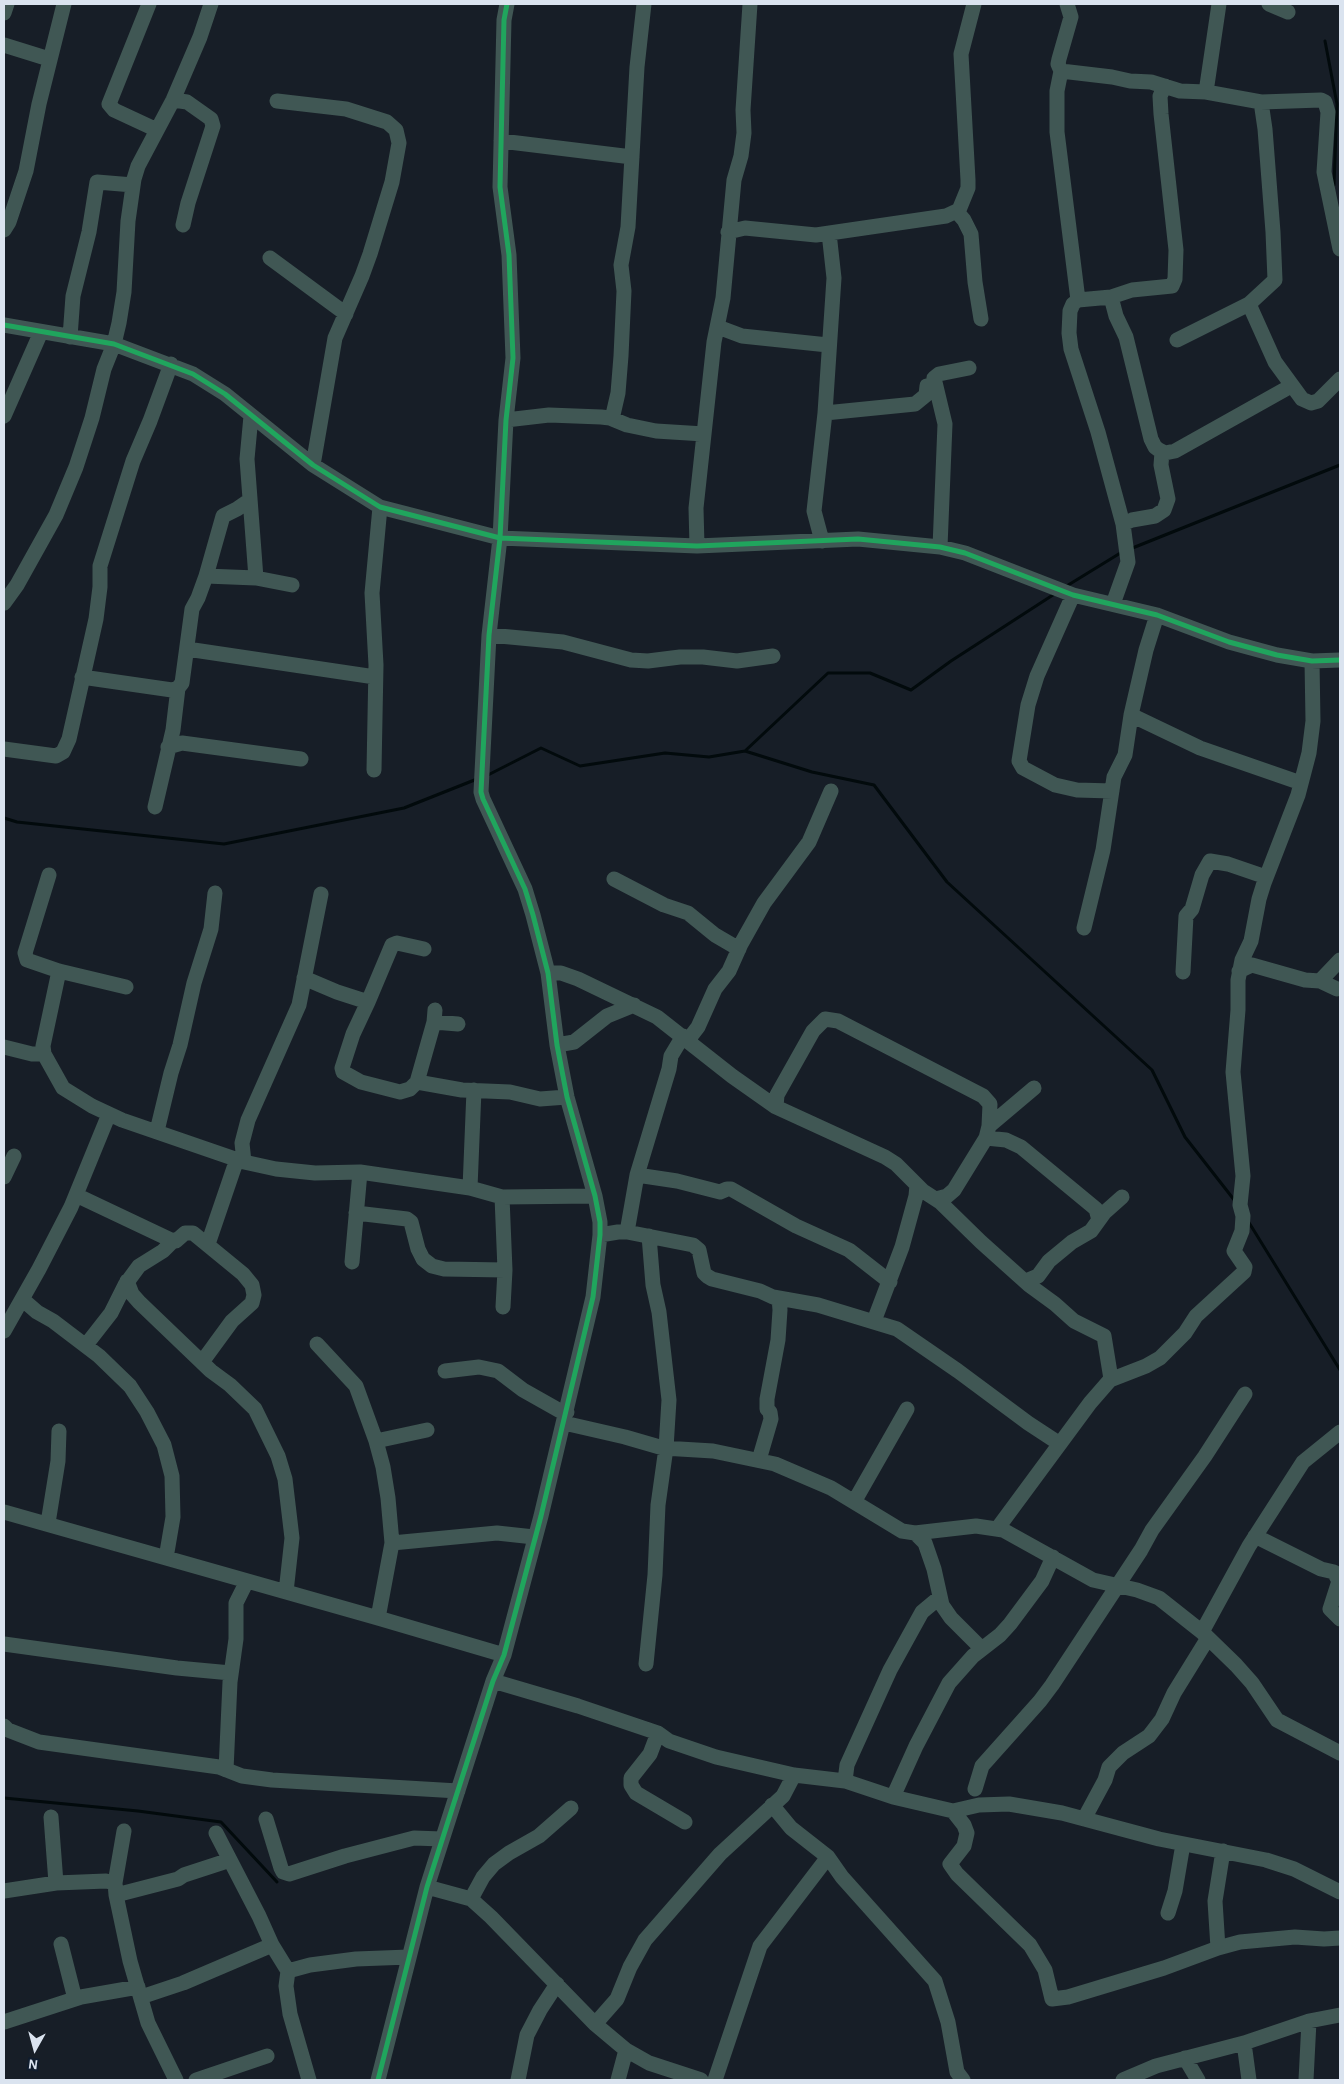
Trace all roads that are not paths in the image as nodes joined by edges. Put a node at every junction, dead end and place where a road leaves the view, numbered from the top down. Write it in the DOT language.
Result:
graph roads {
  1 [pos="7,4"];
  2 [pos="64,4"];
  3 [pos="148,4"];
  4 [pos="211,4"];
  5 [pos="507,4"];
  6 [pos="644,4"];
  7 [pos="750,4"];
  8 [pos="974,4"];
  9 [pos="1219,4"];
  10 [pos="1269,4"];
  11 [pos="1068,5"];
  12 [pos="1288,12"];
  13 [pos="4,13"];
  14 [pos="4,44"];
  15 [pos="50,59"];
  16 [pos="1061,71"];
  17 [pos="1165,86"];
  18 [pos="1206,92"];
  19 [pos="173,100"];
  20 [pos="277,101"];
  21 [pos="1261,102"];
  22 [pos="157,130"];
  23 [pos="501,140"];
  24 [pos="632,157"];
  25 [pos="133,185"];
  26 [pos="956,212"];
  27 [pos="184,225"];
  28 [pos="4,230"];
  29 [pos="728,232"];
  30 [pos="829,233"];
  31 [pos="1340,249"];
  32 [pos="270,258"];
  33 [pos="1111,297"];
  34 [pos="1078,300"];
  35 [pos="1249,304"];
  36 [pos="346,314"];
  37 [pos="981,319"];
  38 [pos="4,325"];
  39 [pos="718,327"];
  40 [pos="41,332"];
  41 [pos="70,337"];
  42 [pos="1177,340"];
  43 [pos="114,344"];
  44 [pos="828,345"];
  45 [pos="171,364"];
  46 [pos="970,368"];
  47 [pos="1340,379"];
  48 [pos="934,386"];
  49 [pos="1290,386"];
  50 [pos="825,413"];
  51 [pos="4,416"];
  52 [pos="251,416"];
  53 [pos="612,419"];
  54 [pos="506,420"];
  55 [pos="704,434"];
  56 [pos="1162,452"];
  57 [pos="313,465"];
  58 [pos="250,500"];
  59 [pos="380,507"];
  60 [pos="1123,524"];
  61 [pos="500,538"];
  62 [pos="822,542"];
  63 [pos="697,546"];
  64 [pos="940,547"];
  65 [pos="206,576"];
  66 [pos="256,578"];
  67 [pos="292,585"];
  68 [pos="1073,595"];
  69 [pos="4,604"];
  70 [pos="1113,604"];
  71 [pos="1157,615"];
  72 [pos="489,635"];
  73 [pos="187,649"];
  74 [pos="773,656"];
  75 [pos="1340,660"];
  76 [pos="1312,661"];
  77 [pos="82,677"];
  78 [pos="375,678"];
  79 [pos="178,688"];
  80 [pos="1130,716"];
  81 [pos="168,747"];
  82 [pos="4,748"];
  83 [pos="301,758"];
  84 [pos="374,770"];
  85 [pos="1301,783"];
  86 [pos="831,791"];
  87 [pos="1112,791"];
  88 [pos="155,807"];
  89 [pos="50,875"];
  90 [pos="1266,877"];
  91 [pos="614,879"];
  92 [pos="215,893"];
  93 [pos="321,894"];
  94 [pos="1084,928"];
  95 [pos="424,949"];
  96 [pos="738,949"];
  97 [pos="1245,963"];
  98 [pos="59,971"];
  99 [pos="1330,971"];
  100 [pos="1183,972"];
  101 [pos="548,973"];
  102 [pos="304,978"];
  103 [pos="126,987"];
  104 [pos="1339,992"];
  105 [pos="368,1002"];
  106 [pos="634,1005"];
  107 [pos="458,1024"];
  108 [pos="686,1038"];
  109 [pos="557,1045"];
  110 [pos="4,1047"];
  111 [pos="44,1054"];
  112 [pos="416,1082"];
  113 [pos="1034,1088"];
  114 [pos="474,1090"];
  115 [pos="567,1097"];
  116 [pos="773,1100"];
  117 [pos="109,1114"];
  118 [pos="156,1131"];
  119 [pos="988,1132"];
  120 [pos="14,1156"];
  121 [pos="236,1159"];
  122 [pos="360,1172"];
  123 [pos="637,1175"];
  124 [pos="4,1177"];
  125 [pos="470,1188"];
  126 [pos="919,1190"];
  127 [pos="76,1194"];
  128 [pos="595,1196"];
  129 [pos="502,1197"];
  130 [pos="1122,1197"];
  131 [pos="936,1199"];
  132 [pos="356,1213"];
  133 [pos="1099,1220"];
  134 [pos="627,1232"];
  135 [pos="600,1235"];
  136 [pos="649,1236"];
  137 [pos="174,1240"];
  138 [pos="208,1244"];
  139 [pos="352,1262"];
  140 [pos="505,1270"];
  141 [pos="127,1281"];
  142 [pos="890,1282"];
  143 [pos="1026,1282"];
  144 [pos="779,1298"];
  145 [pos="22,1299"];
  146 [pos="503,1307"];
  147 [pos="874,1321"];
  148 [pos="4,1331"];
  149 [pos="317,1344"];
  150 [pos="86,1345"];
  151 [pos="202,1362"];
  152 [pos="445,1371"];
  153 [pos="1111,1379"];
  154 [pos="1245,1394"];
  155 [pos="907,1409"];
  156 [pos="565,1418"];
  157 [pos="427,1430"];
  158 [pos="59,1431"];
  159 [pos="1340,1432"];
  160 [pos="376,1441"];
  161 [pos="1060,1444"];
  162 [pos="666,1448"];
  163 [pos="759,1460"];
  164 [pos="854,1502"];
  165 [pos="4,1512"];
  166 [pos="48,1523"];
  167 [pos="997,1529"];
  168 [pos="915,1533"];
  169 [pos="1255,1536"];
  170 [pos="534,1537"];
  171 [pos="392,1543"];
  172 [pos="1053,1557"];
  173 [pos="166,1558"];
  174 [pos="247,1581"];
  175 [pos="1117,1586"];
  176 [pos="286,1592"];
  177 [pos="940,1597"];
  178 [pos="378,1618"];
  179 [pos="1340,1619"];
  180 [pos="1205,1635"];
  181 [pos="4,1644"];
  182 [pos="982,1649"];
  183 [pos="504,1655"];
  184 [pos="646,1664"];
  185 [pos="232,1673"];
  186 [pos="493,1681"];
  187 [pos="4,1726"];
  188 [pos="658,1733"];
  189 [pos="1340,1753"];
  190 [pos="226,1770"];
  191 [pos="794,1776"];
  192 [pos="845,1780"];
  193 [pos="975,1789"];
  194 [pos="458,1791"];
  195 [pos="893,1797"];
  196 [pos="772,1805"];
  197 [pos="571,1808"];
  198 [pos="952,1811"];
  199 [pos="50,1817"];
  200 [pos="266,1819"];
  201 [pos="1084,1819"];
  202 [pos="685,1822"];
  203 [pos="124,1831"];
  204 [pos="216,1833"];
  205 [pos="442,1839"];
  206 [pos="1183,1844"];
  207 [pos="1223,1851"];
  208 [pos="828,1857"];
  209 [pos="230,1860"];
  210 [pos="56,1883"];
  211 [pos="427,1887"];
  212 [pos="115,1889"];
  213 [pos="4,1891"];
  214 [pos="1340,1892"];
  215 [pos="471,1899"];
  216 [pos="1168,1913"];
  217 [pos="1340,1938"];
  218 [pos="61,1944"];
  219 [pos="272,1945"];
  220 [pos="1218,1948"];
  221 [pos="409,1957"];
  222 [pos="288,1971"];
  223 [pos="557,1984"];
  224 [pos="139,1992"];
  225 [pos="75,1999"];
  226 [pos="1340,2015"];
  227 [pos="1309,2021"];
  228 [pos="4,2022"];
  229 [pos="595,2024"];
  230 [pos="1244,2043"];
  231 [pos="626,2050"];
  232 [pos="267,2056"];
  233 [pos="1185,2058"];
  234 [pos="176,2080"];
  235 [pos="196,2080"];
  236 [pos="309,2080"];
  237 [pos="378,2080"];
  238 [pos="518,2080"];
  239 [pos="618,2080"];
  240 [pos="701,2080"];
  241 [pos="715,2080"];
  242 [pos="963,2080"];
  243 [pos="1124,2080"];
  244 [pos="1198,2080"];
  245 [pos="1249,2080"];
  246 [pos="1306,2080"];
  1 -- 13 [label="street"];
  2 -- 15 [label="street"];
  3 -- 22 [label="street"];
  4 -- 19 [label="street"];
  5 -- 23 [label="street"];
  6 -- 24 [label="street"];
  7 -- 29 [label="street"];
  8 -- 26 [label="street"];
  9 -- 18 [label="street"];
  10 -- 12 [label="street"];
  11 -- 16 [label="street"];
  14 -- 15 [label="street"];
  15 -- 28 [label="street"];
  16 -- 17 [label="street"];
  16 -- 34 [label="street"];
  17 -- 18 [label="street"];
  17 -- 33 [label="street"];
  18 -- 21 [label="street"];
  19 -- 22 [label="street"];
  19 -- 27 [label="street"];
  20 -- 36 [label="street"];
  21 -- 31 [label="street"];
  21 -- 35 [label="street"];
  22 -- 25 [label="street"];
  23 -- 24 [label="street"];
  23 -- 54 [label="street"];
  24 -- 53 [label="street"];
  25 -- 41 [label="street"];
  25 -- 43 [label="street"];
  26 -- 30 [label="street"];
  26 -- 37 [label="street"];
  29 -- 30 [label="street"];
  29 -- 39 [label="street"];
  30 -- 44 [label="street"];
  32 -- 36 [label="street"];
  33 -- 34 [label="street"];
  33 -- 56 [label="street"];
  34 -- 60 [label="street"];
  35 -- 42 [label="street"];
  35 -- 49 [label="street"];
  36 -- 57 [label="street"];
  38 -- 40 [label="street"];
  39 -- 44 [label="street"];
  39 -- 55 [label="street"];
  40 -- 41 [label="street"];
  40 -- 51 [label="street"];
  41 -- 43 [label="street"];
  43 -- 45 [label="street"];
  43 -- 69 [label="street"];
  44 -- 50 [label="street"];
  45 -- 52 [label="street"];
  45 -- 77 [label="street"];
  46 -- 48 [label="street"];
  47 -- 49 [label="street"];
  48 -- 50 [label="street"];
  48 -- 64 [label="street"];
  49 -- 56 [label="street"];
  50 -- 62 [label="street"];
  52 -- 57 [label="street"];
  52 -- 58 [label="street"];
  53 -- 54 [label="street"];
  53 -- 55 [label="street"];
  54 -- 61 [label="street"];
  55 -- 63 [label="street"];
  56 -- 60 [label="street"];
  57 -- 59 [label="street"];
  58 -- 65 [label="street"];
  58 -- 66 [label="street"];
  59 -- 61 [label="street"];
  59 -- 78 [label="street"];
  60 -- 70 [label="street"];
  61 -- 63 [label="street"];
  61 -- 72 [label="street"];
  62 -- 63 [label="street"];
  62 -- 64 [label="street"];
  64 -- 68 [label="street"];
  65 -- 66 [label="street"];
  65 -- 73 [label="street"];
  66 -- 67 [label="street"];
  68 -- 70 [label="street"];
  68 -- 87 [label="street"];
  70 -- 71 [label="street"];
  71 -- 76 [label="street"];
  71 -- 80 [label="street"];
  72 -- 74 [label="street"];
  72 -- 101 [label="street"];
  73 -- 78 [label="street"];
  73 -- 79 [label="street"];
  75 -- 76 [label="street"];
  76 -- 85 [label="street"];
  77 -- 79 [label="street"];
  77 -- 82 [label="street"];
  78 -- 84 [label="street"];
  79 -- 81 [label="street"];
  80 -- 85 [label="street"];
  80 -- 87 [label="street"];
  81 -- 83 [label="street"];
  81 -- 88 [label="street"];
  85 -- 90 [label="street"];
  86 -- 96 [label="street"];
  87 -- 94 [label="street"];
  89 -- 98 [label="street"];
  90 -- 97 [label="street"];
  90 -- 100 [label="street"];
  91 -- 96 [label="street"];
  92 -- 118 [label="street"];
  93 -- 102 [label="street"];
  95 -- 105 [label="street"];
  96 -- 108 [label="street"];
  97 -- 99 [label="street"];
  97 -- 153 [label="street"];
  98 -- 103 [label="street"];
  98 -- 111 [label="street"];
  99 -- 104 [label="street"];
  101 -- 106 [label="street"];
  101 -- 109 [label="street"];
  102 -- 105 [label="street"];
  102 -- 121 [label="street"];
  105 -- 112 [label="street"];
  106 -- 108 [label="street"];
  106 -- 109 [label="street"];
  107 -- 112 [label="street"];
  108 -- 116 [label="street"];
  108 -- 123 [label="street"];
  109 -- 115 [label="street"];
  110 -- 111 [label="street"];
  111 -- 117 [label="street"];
  112 -- 114 [label="street"];
  113 -- 119 [label="street"];
  114 -- 115 [label="street"];
  114 -- 125 [label="street"];
  115 -- 128 [label="street"];
  116 -- 119 [label="street"];
  116 -- 126 [label="street"];
  117 -- 118 [label="street"];
  117 -- 127 [label="street"];
  118 -- 121 [label="street"];
  119 -- 131 [label="street"];
  119 -- 133 [label="street"];
  120 -- 124 [label="street"];
  121 -- 122 [label="street"];
  121 -- 138 [label="street"];
  122 -- 125 [label="street"];
  122 -- 132 [label="street"];
  123 -- 134 [label="street"];
  123 -- 142 [label="street"];
  125 -- 129 [label="street"];
  126 -- 131 [label="street"];
  126 -- 142 [label="street"];
  127 -- 137 [label="street"];
  127 -- 145 [label="street"];
  128 -- 129 [label="street"];
  128 -- 135 [label="street"];
  129 -- 140 [label="street"];
  130 -- 133 [label="street"];
  131 -- 143 [label="street"];
  132 -- 139 [label="street"];
  132 -- 140 [label="street"];
  133 -- 143 [label="street"];
  134 -- 135 [label="street"];
  134 -- 136 [label="street"];
  135 -- 156 [label="street"];
  136 -- 144 [label="street"];
  136 -- 162 [label="street"];
  137 -- 138 [label="street"];
  137 -- 141 [label="street"];
  138 -- 151 [label="street"];
  140 -- 146 [label="street"];
  141 -- 150 [label="street"];
  141 -- 151 [label="street"];
  142 -- 147 [label="street"];
  143 -- 153 [label="street"];
  144 -- 147 [label="street"];
  144 -- 163 [label="street"];
  145 -- 148 [label="street"];
  145 -- 150 [label="street"];
  147 -- 161 [label="street"];
  149 -- 160 [label="street"];
  150 -- 173 [label="street"];
  151 -- 176 [label="street"];
  152 -- 156 [label="street"];
  153 -- 161 [label="street"];
  154 -- 175 [label="street"];
  155 -- 164 [label="street"];
  156 -- 162 [label="street"];
  156 -- 170 [label="street"];
  157 -- 160 [label="street"];
  158 -- 166 [label="street"];
  159 -- 169 [label="street"];
  160 -- 171 [label="street"];
  161 -- 167 [label="street"];
  162 -- 163 [label="street"];
  162 -- 184 [label="street"];
  163 -- 164 [label="street"];
  164 -- 168 [label="street"];
  165 -- 166 [label="street"];
  166 -- 173 [label="street"];
  167 -- 168 [label="street"];
  167 -- 172 [label="street"];
  168 -- 177 [label="street"];
  169 -- 179 [label="street"];
  169 -- 180 [label="street"];
  170 -- 171 [label="street"];
  170 -- 183 [label="street"];
  171 -- 178 [label="street"];
  172 -- 175 [label="street"];
  172 -- 182 [label="street"];
  173 -- 174 [label="street"];
  174 -- 176 [label="street"];
  174 -- 185 [label="street"];
  175 -- 180 [label="street"];
  175 -- 193 [label="street"];
  176 -- 178 [label="street"];
  177 -- 182 [label="street"];
  177 -- 192 [label="street"];
  178 -- 183 [label="street"];
  180 -- 189 [label="street"];
  180 -- 201 [label="street"];
  181 -- 185 [label="street"];
  182 -- 195 [label="street"];
  183 -- 186 [label="street"];
  185 -- 190 [label="street"];
  186 -- 188 [label="street"];
  186 -- 194 [label="street"];
  187 -- 190 [label="street"];
  188 -- 191 [label="street"];
  188 -- 202 [label="street"];
  190 -- 194 [label="street"];
  191 -- 192 [label="street"];
  191 -- 196 [label="street"];
  192 -- 195 [label="street"];
  194 -- 205 [label="street"];
  195 -- 198 [label="street"];
  196 -- 208 [label="street"];
  196 -- 229 [label="street"];
  197 -- 215 [label="street"];
  198 -- 201 [label="street"];
  198 -- 220 [label="street"];
  199 -- 210 [label="street"];
  200 -- 205 [label="street"];
  201 -- 206 [label="street"];
  203 -- 212 [label="street"];
  204 -- 209 [label="street"];
  205 -- 211 [label="street"];
  206 -- 207 [label="street"];
  206 -- 216 [label="street"];
  207 -- 214 [label="street"];
  207 -- 220 [label="street"];
  208 -- 241 [label="street"];
  208 -- 242 [label="street"];
  209 -- 212 [label="street"];
  209 -- 219 [label="street"];
  210 -- 212 [label="street"];
  210 -- 213 [label="street"];
  211 -- 215 [label="street"];
  211 -- 221 [label="street"];
  212 -- 224 [label="street"];
  215 -- 223 [label="street"];
  217 -- 220 [label="street"];
  218 -- 225 [label="street"];
  219 -- 222 [label="street"];
  219 -- 224 [label="street"];
  221 -- 222 [label="street"];
  221 -- 237 [label="street"];
  222 -- 236 [label="street"];
  223 -- 229 [label="street"];
  223 -- 238 [label="street"];
  224 -- 225 [label="street"];
  224 -- 234 [label="street"];
  225 -- 228 [label="street"];
  226 -- 227 [label="street"];
  227 -- 230 [label="street"];
  227 -- 246 [label="street"];
  229 -- 231 [label="street"];
  230 -- 233 [label="street"];
  230 -- 245 [label="street"];
  231 -- 239 [label="street"];
  231 -- 240 [label="street"];
  232 -- 235 [label="street"];
  233 -- 243 [label="street"];
  233 -- 244 [label="street"];
}
